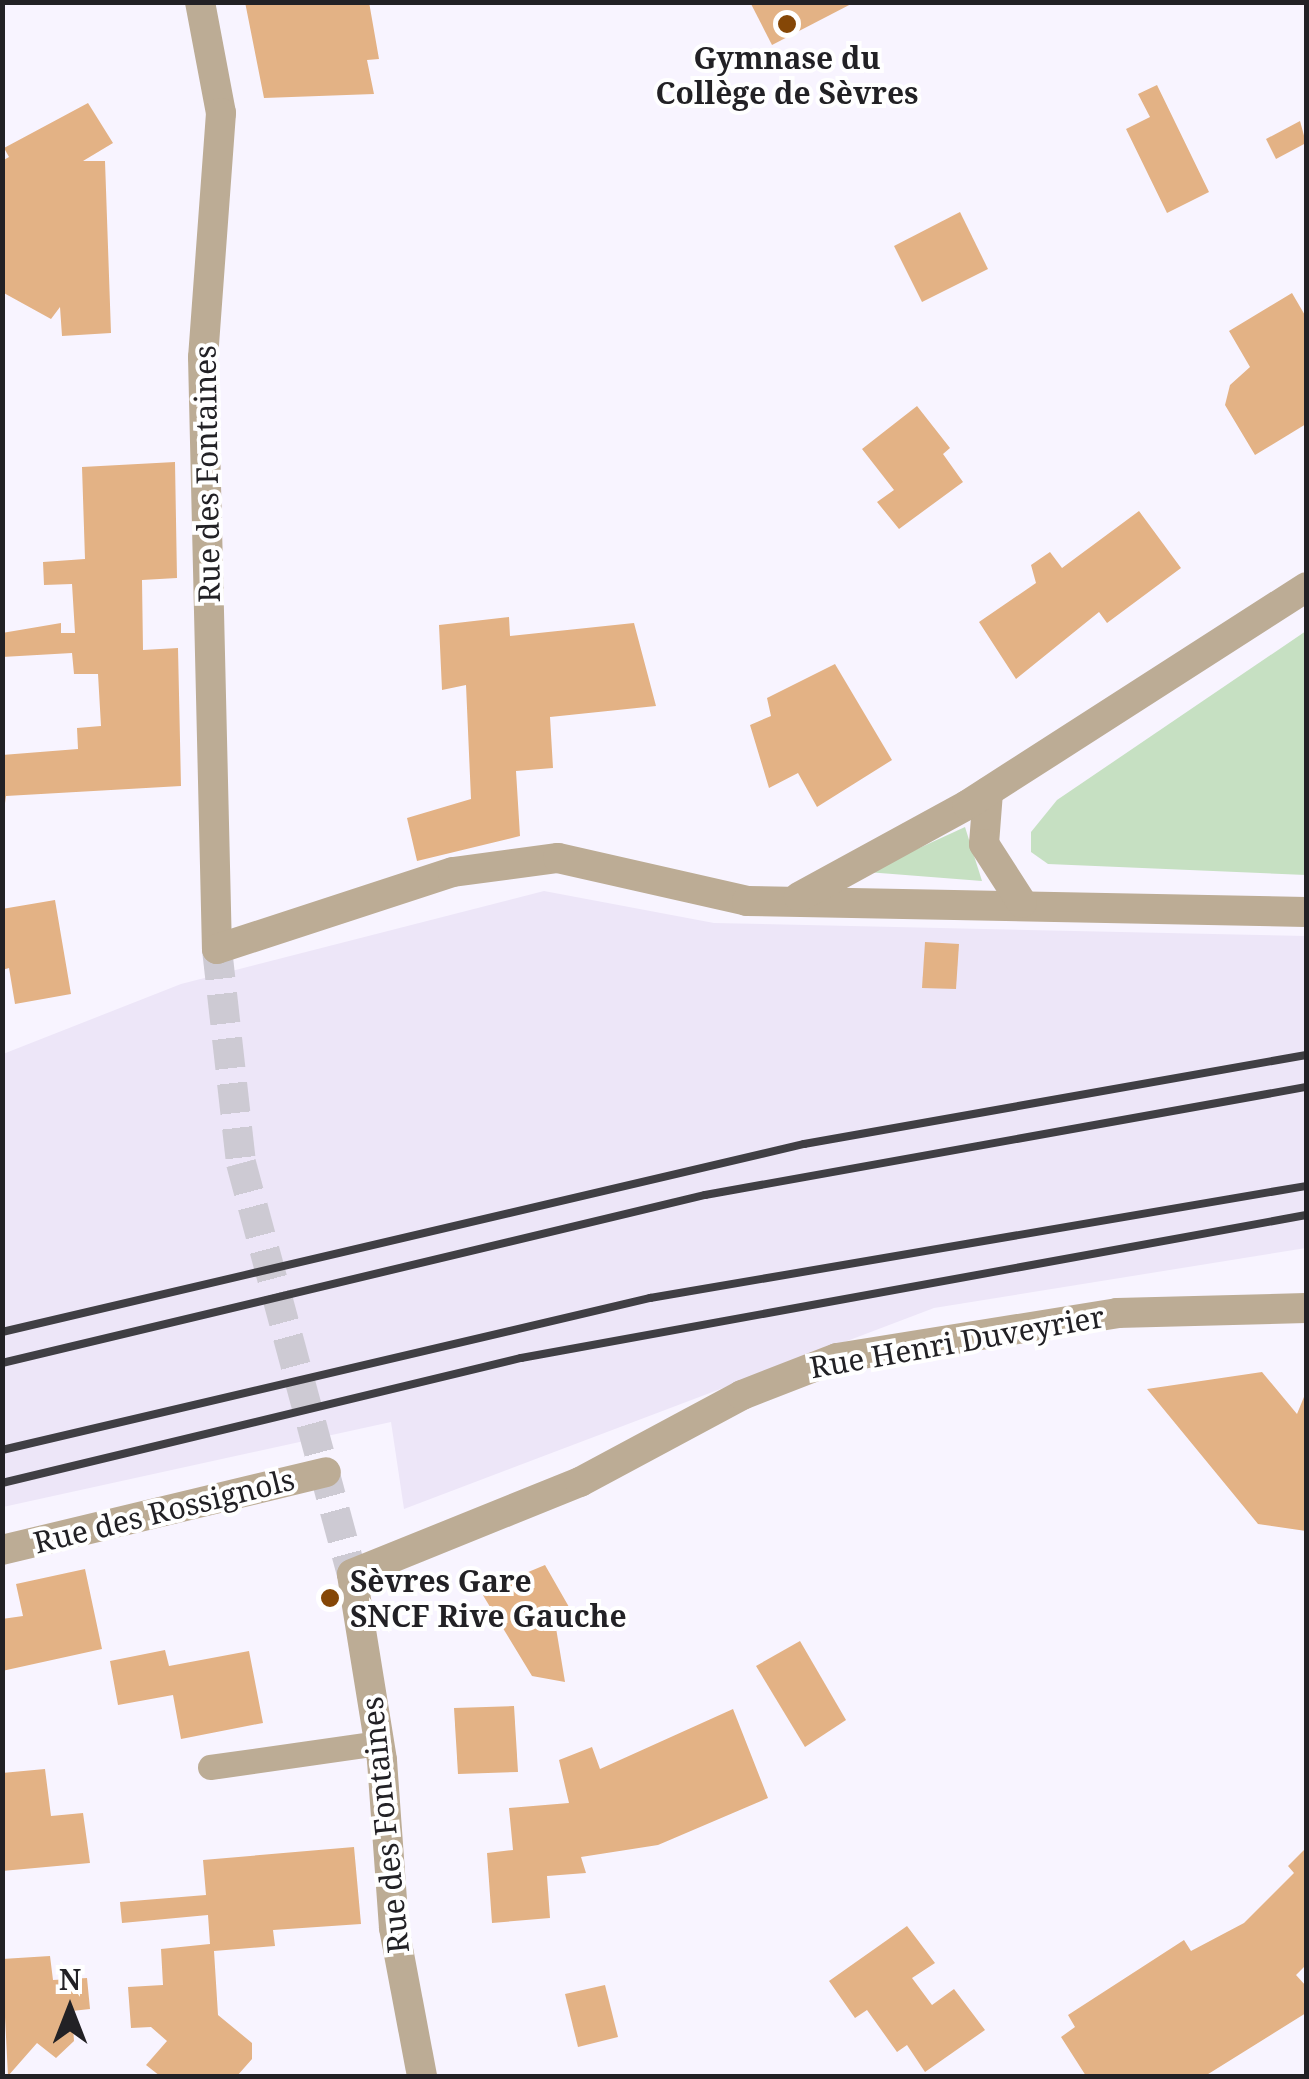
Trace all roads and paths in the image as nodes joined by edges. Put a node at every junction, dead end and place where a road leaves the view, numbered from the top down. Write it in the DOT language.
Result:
graph roads {
  1 [pos="200,2"];
  2 [pos="1306,587"];
  3 [pos="988,792"];
  4 [pos="796,898"];
  5 [pos="1022,903"];
  6 [pos="1306,912"];
  7 [pos="1306,1308"];
  8 [pos="326,1472"];
  9 [pos="2,1550"];
  10 [pos="352,1574"];
  11 [pos="380,1743"];
  12 [pos="210,1767"];
  13 [pos="422,2076"];
  1 -- 4 [label="street, Rue des Fontaines"];
  2 -- 3 [label="street"];
  3 -- 4 [label="street"];
  3 -- 5 [label="street"];
  4 -- 5 [label="street"];
  5 -- 6 [label="street"];
  7 -- 10 [label="street, Rue Henri Duveyrier"];
  8 -- 9 [label="street, Rue des Rossignols"];
  10 -- 11 [label="street, Rue des Fontaines"];
  11 -- 12 [label="lane"];
  11 -- 13 [label="street, Rue des Fontaines"];
}
